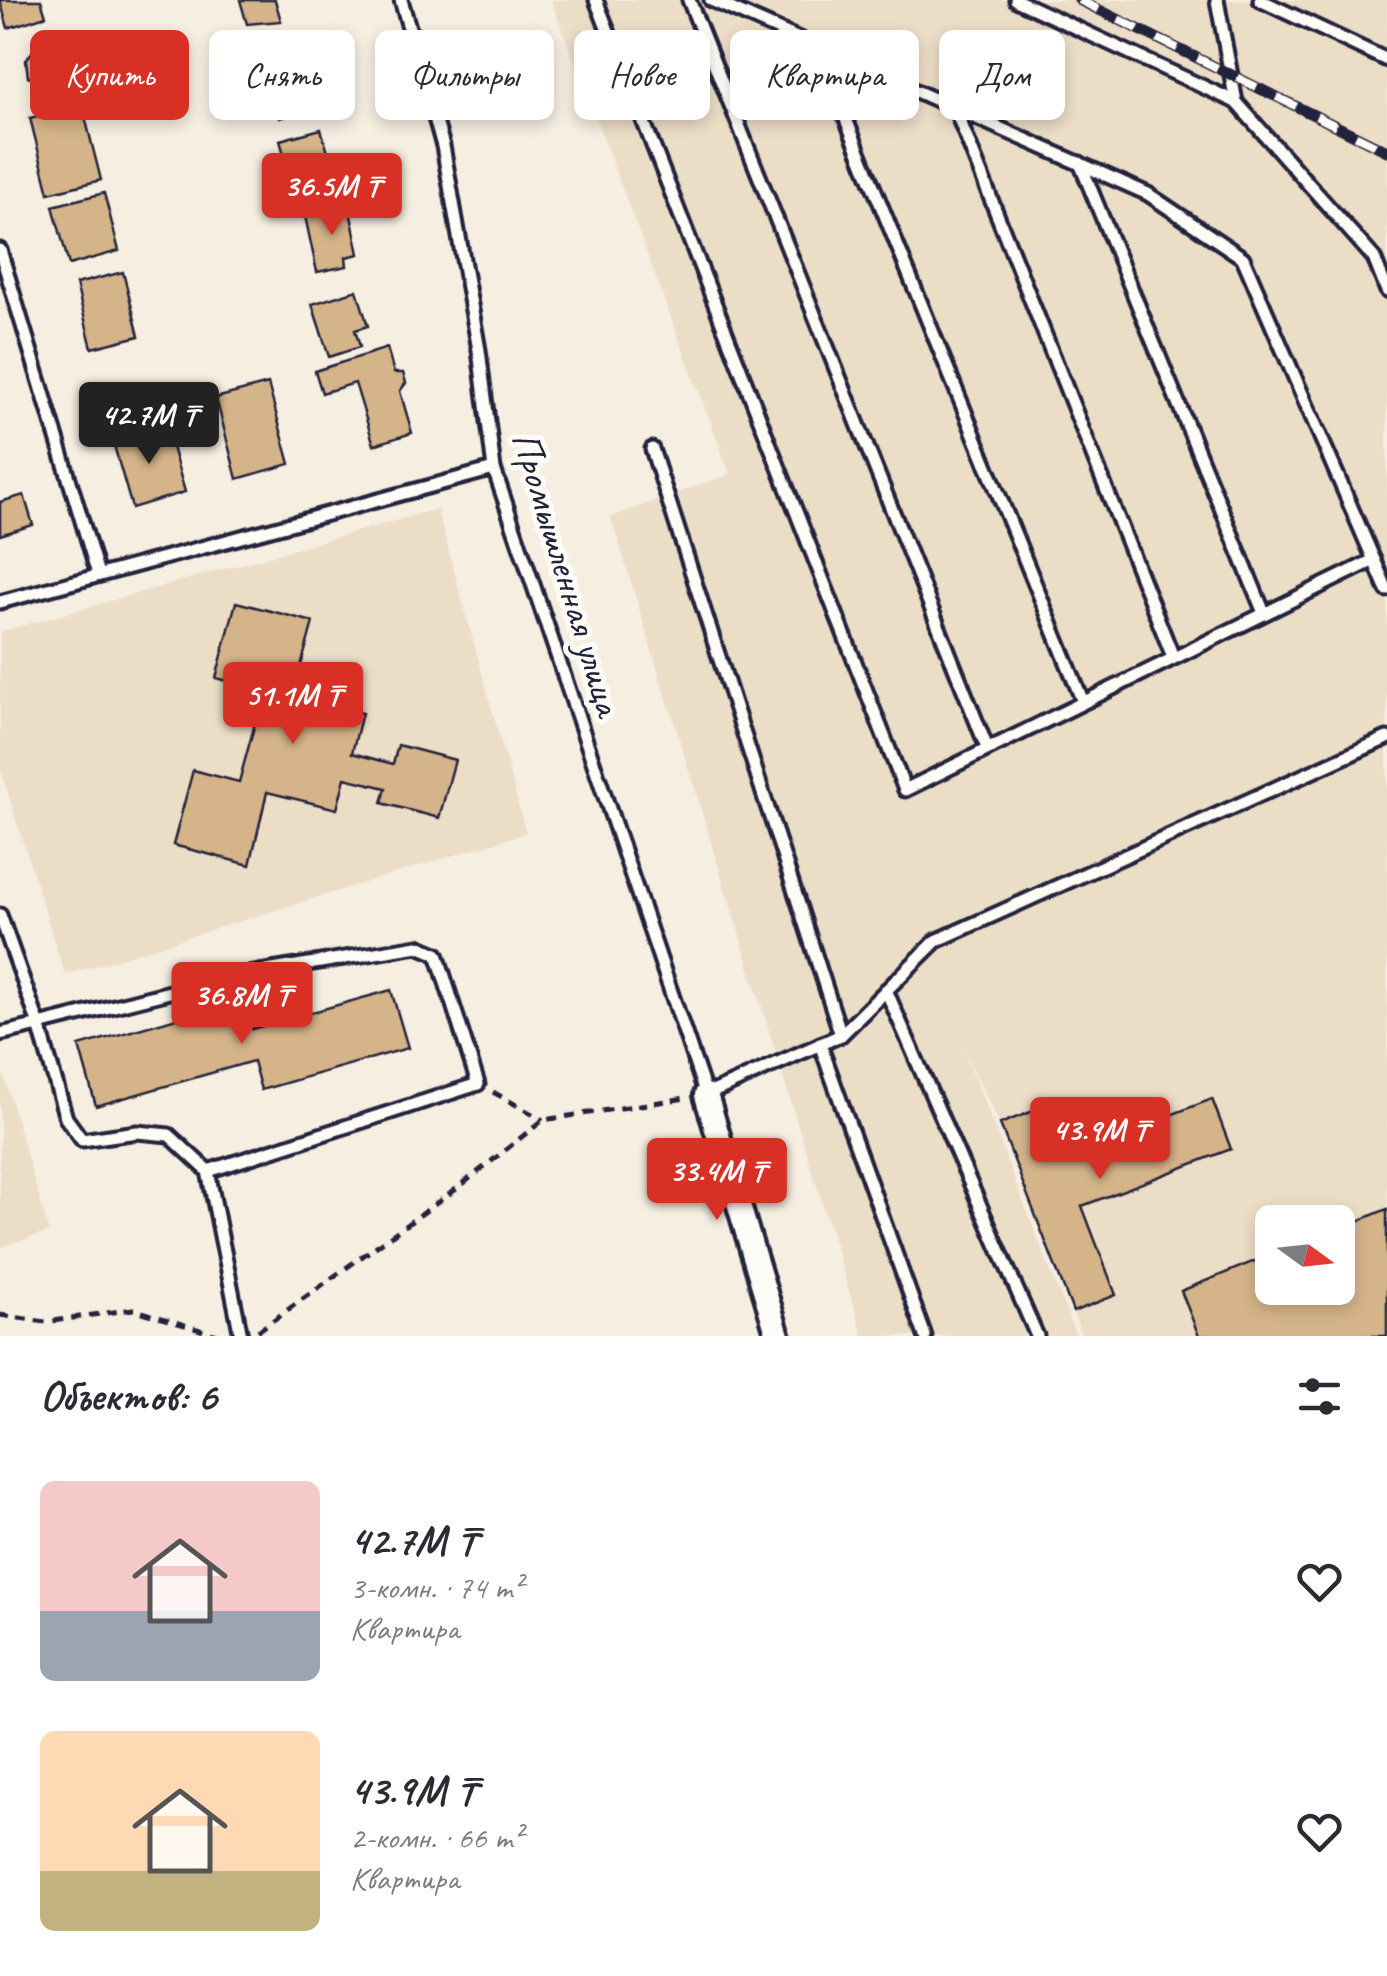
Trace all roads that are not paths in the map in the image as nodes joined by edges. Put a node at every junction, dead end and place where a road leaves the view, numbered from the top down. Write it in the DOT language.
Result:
graph roads {
  1 [pos="400,0"];
  2 [pos="596,0"];
  3 [pos="688,0"];
  4 [pos="711,0"];
  5 [pos="1016,0"];
  6 [pos="1217,0"];
  7 [pos="1260,0"];
  8 [pos="784,30"];
  9 [pos="1387,60"];
  10 [pos="1236,102"];
  11 [pos="847,120"];
  12 [pos="960,120"];
  13 [pos="985,120"];
  14 [pos="1080,163"];
  15 [pos="0,250"];
  16 [pos="1374,258"];
  17 [pos="1387,268"];
  18 [pos="1387,291"];
  19 [pos="652,449"];
  20 [pos="494,469"];
  21 [pos="1374,560"];
  22 [pos="98,574"];
  23 [pos="1387,590"];
  24 [pos="0,602"];
  25 [pos="1264,613"];
  26 [pos="1172,657"];
  27 [pos="1083,702"];
  28 [pos="1387,738"];
  29 [pos="987,748"];
  30 [pos="0,916"];
  31 [pos="886,990"];
  32 [pos="39,1024"];
  33 [pos="0,1034"];
  34 [pos="841,1035"];
  35 [pos="820,1044"];
  36 [pos="706,1096"];
  37 [pos="208,1172"];
  38 [pos="241,1336"];
  39 [pos="778,1336"];
  40 [pos="926,1336"];
  41 [pos="1037,1336"];
  1 -- 20 [label="lane, Промышленная улица"];
  2 -- 29 [label="lane"];
  3 -- 29 [label="lane"];
  4 -- 8 [label="lane"];
  5 -- 10 [label="lane"];
  6 -- 10 [label="lane"];
  7 -- 9 [label="lane"];
  10 -- 16 [label="lane"];
  11 -- 27 [label="lane"];
  12 -- 26 [label="lane"];
  13 -- 14 [label="lane"];
  14 -- 21 [label="lane"];
  14 -- 25 [label="lane"];
  15 -- 22 [label="lane"];
  16 -- 17 [label="lane"];
  16 -- 18 [label="lane"];
  19 -- 34 [label="lane"];
  20 -- 22 [label="lane"];
  20 -- 36 [label="lane, Промышленная улица"];
  21 -- 23 [label="lane"];
  21 -- 25 [label="lane"];
  22 -- 24 [label="lane"];
  25 -- 26 [label="lane"];
  26 -- 27 [label="lane"];
  27 -- 29 [label="lane"];
  28 -- 31 [label="lane"];
  30 -- 32 [label="lane"];
  31 -- 34 [label="lane"];
  31 -- 41 [label="lane"];
  32 -- 33 [label="lane"];
  32 -- 37 [label="lane"];
  32 -- 37 [label="lane"];
  34 -- 35 [label="lane"];
  35 -- 36 [label="lane"];
  35 -- 40 [label="lane"];
  36 -- 39 [label="street"];
  37 -- 38 [label="lane"];
}
